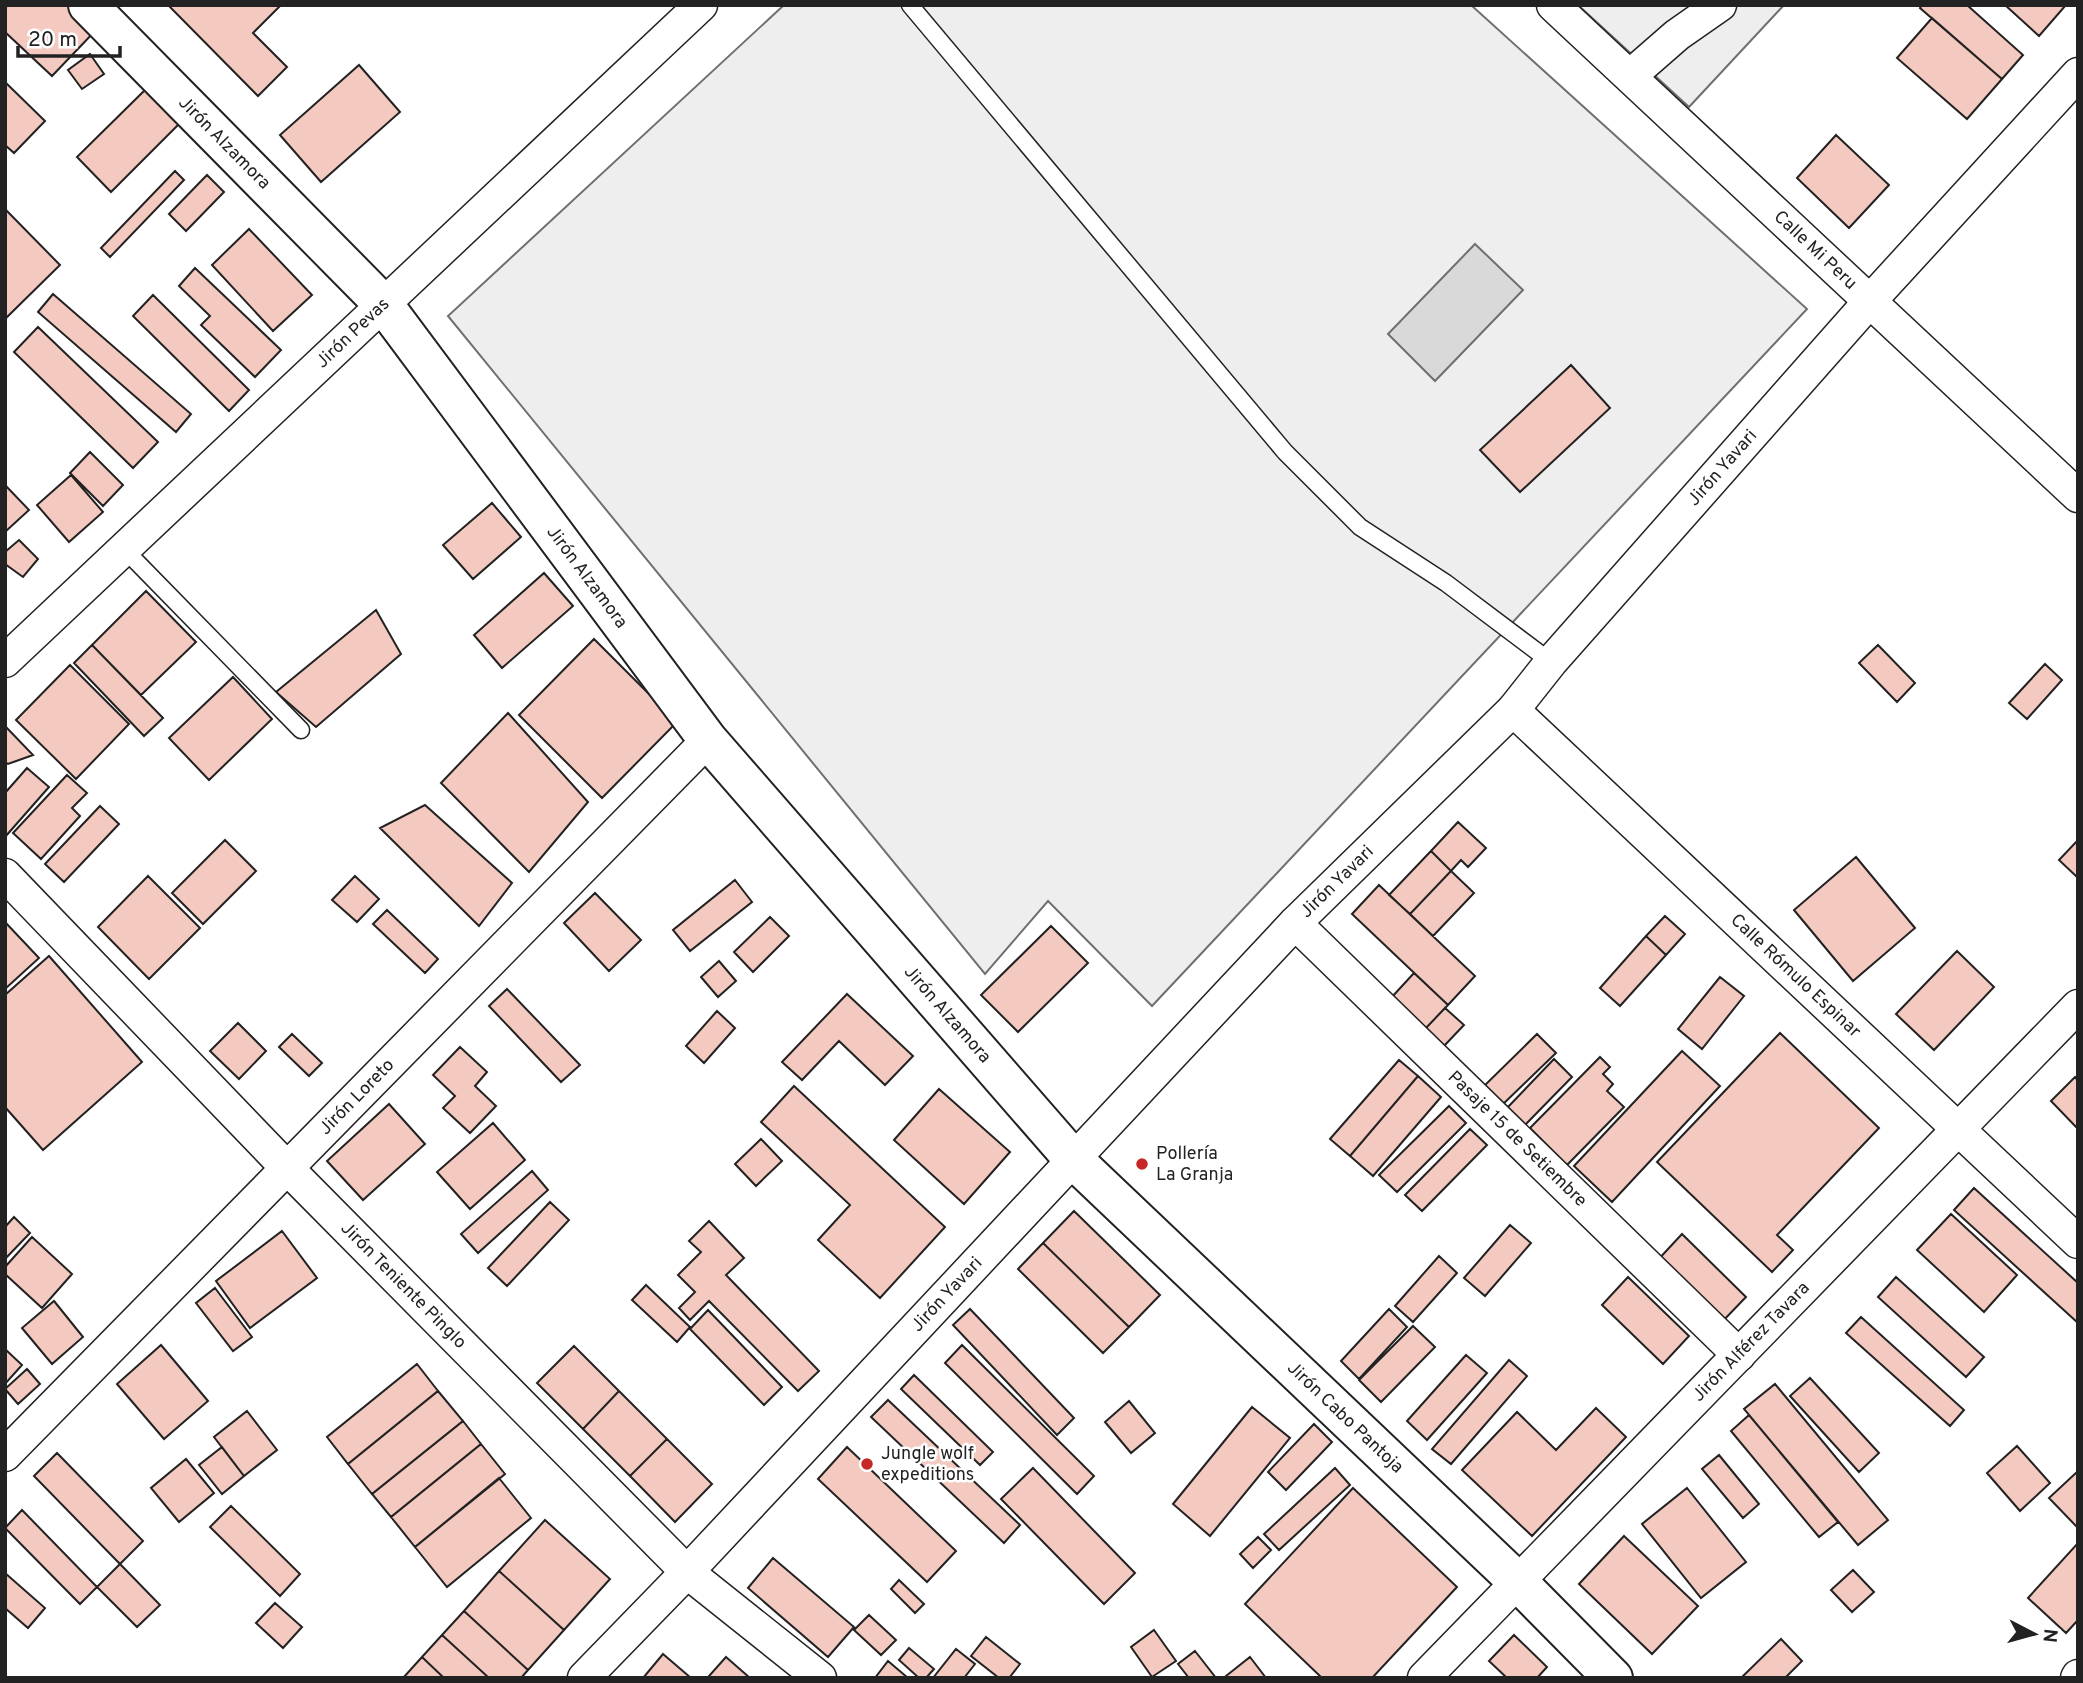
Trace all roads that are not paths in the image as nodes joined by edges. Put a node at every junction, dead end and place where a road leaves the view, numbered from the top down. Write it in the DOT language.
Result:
graph roads {
  1 [pos="88,5"];
  2 [pos="701,5"];
  3 [pos="910,5"];
  4 [pos="1553,5"];
  5 [pos="1720,5"];
  6 [pos="2078,74"];
  7 [pos="1630,76"];
  8 [pos="1870,301"];
  9 [pos="384,305"];
  10 [pos="2078,496"];
  11 [pos="124,549"];
  12 [pos="5,661"];
  13 [pos="1551,662"];
  14 [pos="1513,710"];
  15 [pos="301,730"];
  16 [pos="708,740"];
  17 [pos="5,875"];
  18 [pos="1295,923"];
  19 [pos="2078,1006"];
  20 [pos="1959,1128"];
  21 [pos="1074,1160"];
  22 [pos="287,1168"];
  23 [pos="2078,1242"];
  24 [pos="1739,1355"];
  25 [pos="5,1455"];
  26 [pos="687,1572"];
  27 [pos="1519,1583"];
  28 [pos="584,1678"];
  29 [pos="820,1678"];
  30 [pos="1424,1678"];
  31 [pos="1614,1678"];
  1 -- 9 [label="street, Jirón Alzamora"];
  2 -- 9 [label="street, Jirón Pevas"];
  3 -- 13 [label="lane"];
  4 -- 7 [label="street, Calle Mi Peru"];
  5 -- 7 [label="street"];
  6 -- 8 [label="street, Jirón Yavari"];
  7 -- 8 [label="street, Calle Mi Peru"];
  8 -- 10 [label="street, Calle Mi Peru"];
  8 -- 13 [label="street, Jirón Yavari"];
  9 -- 11 [label="street, Jirón Pevas"];
  9 -- 16 [label="street, Jirón Alzamora"];
  11 -- 12 [label="street, Jirón Pevas"];
  11 -- 15 [label="lane"];
  13 -- 14 [label="street, Jirón Yavari"];
  14 -- 18 [label="street, Jirón Yavari"];
  14 -- 20 [label="street, Calle Rómulo Espinar"];
  16 -- 21 [label="street, Jirón Alzamora"];
  16 -- 22 [label="street, Jirón Loreto"];
  17 -- 22 [label="street, Jirón Teniente Pinglo"];
  18 -- 21 [label="street, Jirón Yavari"];
  18 -- 24 [label="street, Pasaje 15 de Setiembre"];
  19 -- 20 [label="street, Jirón Alférez Tavara"];
  20 -- 23 [label="street, Calle Rómulo Espinar"];
  20 -- 24 [label="street, Jirón Alférez Tavara"];
  21 -- 26 [label="street, Jirón Yavari"];
  21 -- 27 [label="street, Jirón Cabo Pantoja"];
  22 -- 25 [label="street, Jirón Loreto"];
  22 -- 26 [label="street, Jirón Teniente Pinglo"];
  24 -- 27 [label="street, Jirón Alférez Tavara"];
  26 -- 28 [label="street, Jirón Yavari"];
  26 -- 29 [label="street, Jirón Teniente Pinglo"];
  27 -- 30 [label="street, Jirón Alférez Tavara"];
  27 -- 31 [label="street, Jirón Cabo Pantoja"];
}
